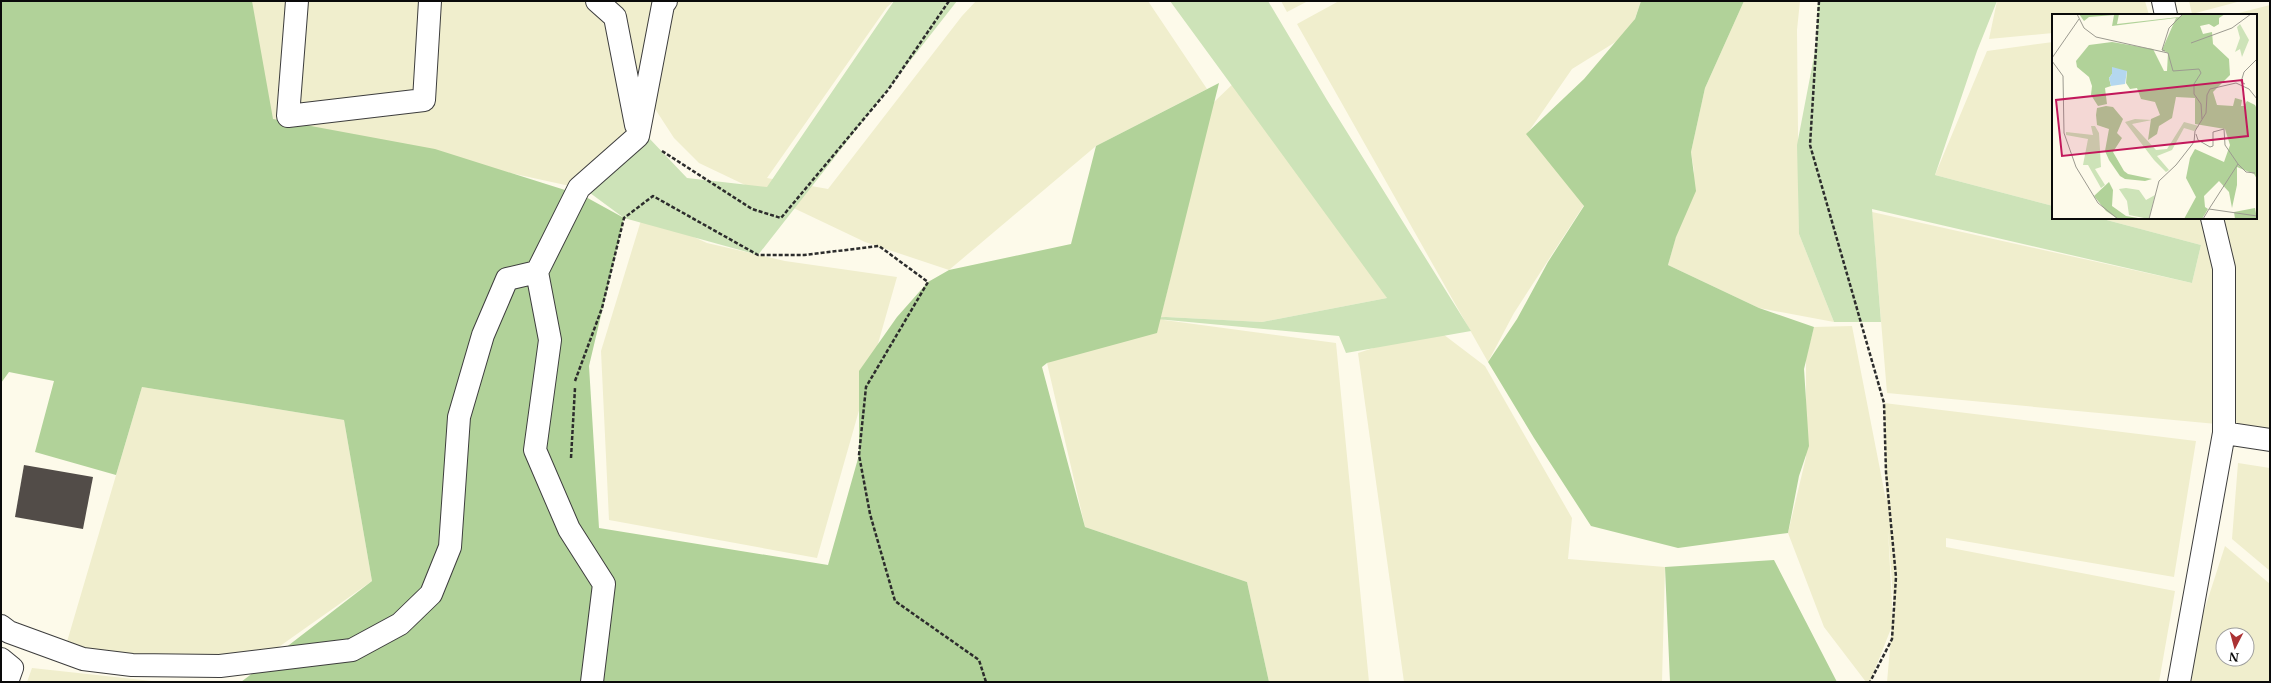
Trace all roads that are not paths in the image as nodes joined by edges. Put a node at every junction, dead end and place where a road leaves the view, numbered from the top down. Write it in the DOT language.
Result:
graph roads {
  1 [pos="297,1"];
  2 [pos="430,1"];
  3 [pos="597,1"];
  4 [pos="666,1"];
  5 [pos="2163,1"];
  6 [pos="2166,14"];
  7 [pos="638,136"];
  8 [pos="2212,219"];
  9 [pos="537,272"];
  10 [pos="2224,433"];
  11 [pos="2270,440"];
  12 [pos="1,626"];
  13 [pos="1,659"];
  14 [pos="7,682"];
  15 [pos="592,682"];
  16 [pos="2179,682"];
  1 -- 2 [label="street"];
  3 -- 7 [label="street"];
  4 -- 7 [label="street"];
  5 -- 6 [label="street"];
  7 -- 9 [label="street"];
  8 -- 10 [label="street"];
  9 -- 12 [label="street"];
  9 -- 15 [label="street"];
  10 -- 11 [label="street"];
  10 -- 16 [label="street"];
  13 -- 14 [label="street"];
}
